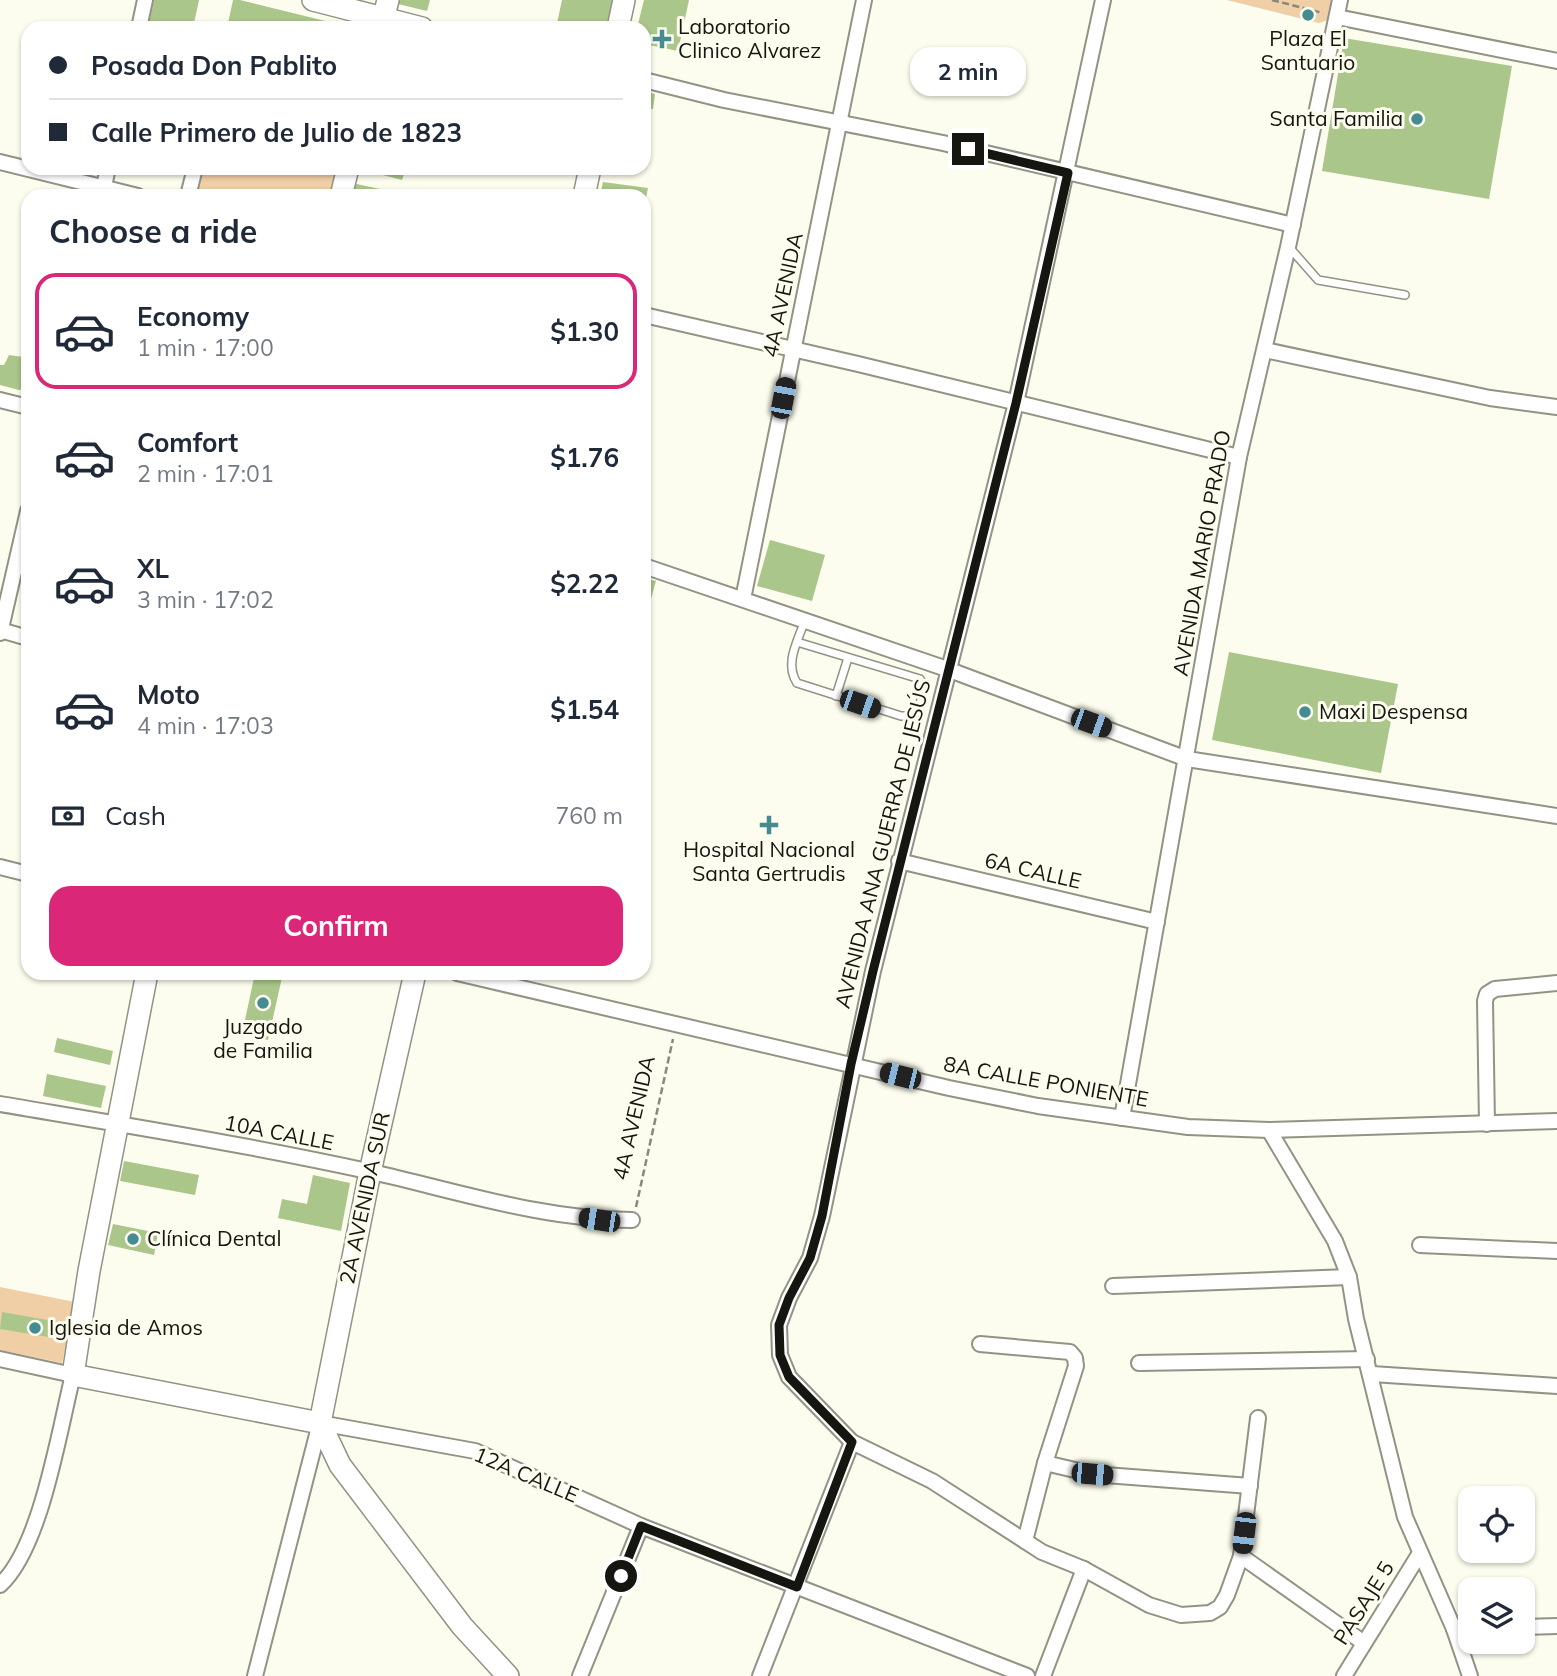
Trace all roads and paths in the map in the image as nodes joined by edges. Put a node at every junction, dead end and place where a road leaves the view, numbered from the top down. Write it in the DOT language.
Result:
graph roads {
  1 [pos="145,0"];
  2 [pos="313,0"];
  3 [pos="624,0"];
  4 [pos="864,0"];
  5 [pos="1103,0"];
  6 [pos="1272,0"];
  7 [pos="1340,0"];
  8 [pos="384,16"];
  9 [pos="1337,17"];
  10 [pos="140,21"];
  11 [pos="620,21"];
  12 [pos="1557,61"];
  13 [pos="651,82"];
  14 [pos="840,124"];
  15 [pos="0,162"];
  16 [pos="21,168"];
  17 [pos="1068,173"];
  18 [pos="45,175"];
  19 [pos="93,189"];
  20 [pos="1293,225"];
  21 [pos="1288,247"];
  22 [pos="1405,295"];
  23 [pos="651,317"];
  24 [pos="793,348"];
  25 [pos="1265,350"];
  26 [pos="0,400"];
  27 [pos="1016,403"];
  28 [pos="21,405"];
  29 [pos="1557,407"];
  30 [pos="1239,457"];
  31 [pos="21,540"];
  32 [pos="651,568"];
  33 [pos="743,599"];
  34 [pos="805,620"];
  35 [pos="0,631"];
  36 [pos="21,636"];
  37 [pos="797,642"];
  38 [pos="848,658"];
  39 [pos="947,669"];
  40 [pos="836,696"];
  41 [pos="1187,759"];
  42 [pos="1557,816"];
  43 [pos="899,861"];
  44 [pos="0,867"];
  45 [pos="21,872"];
  46 [pos="1157,922"];
  47 [pos="146,980"];
  48 [pos="413,980"];
  49 [pos="486,980"];
  50 [pos="1557,983"];
  51 [pos="676,1025"];
  52 [pos="851,1064"];
  53 [pos="0,1104"];
  54 [pos="1122,1118"];
  55 [pos="1557,1121"];
  56 [pos="117,1124"];
  57 [pos="1487,1124"];
  58 [pos="1269,1130"];
  59 [pos="370,1172"];
  60 [pos="632,1220"];
  61 [pos="1420,1245"];
  62 [pos="1557,1251"];
  63 [pos="1349,1277"];
  64 [pos="1113,1286"];
  65 [pos="980,1344"];
  66 [pos="0,1359"];
  67 [pos="1367,1359"];
  68 [pos="1139,1363"];
  69 [pos="1372,1374"];
  70 [pos="73,1375"];
  71 [pos="1557,1386"];
  72 [pos="1258,1418"];
  73 [pos="320,1423"];
  74 [pos="852,1442"];
  75 [pos="1045,1463"];
  76 [pos="1250,1486"];
  77 [pos="641,1526"];
  78 [pos="1025,1541"];
  79 [pos="1420,1553"];
  80 [pos="1241,1556"];
  81 [pos="1084,1569"];
  82 [pos="0,1585"];
  83 [pos="797,1587"];
  84 [pos="1557,1626"];
  85 [pos="1535,1627"];
  86 [pos="1454,1629"];
  87 [pos="1458,1629"];
  88 [pos="1364,1643"];
  89 [pos="255,1676"];
  90 [pos="508,1676"];
  91 [pos="580,1676"];
  92 [pos="760,1676"];
  93 [pos="1027,1676"];
  94 [pos="1043,1676"];
  95 [pos="1343,1676"];
  96 [pos="1470,1676"];
  1 -- 10 [label="street"];
  2 -- 8 [label="main road"];
  3 -- 11 [label="main road"];
  4 -- 14 [label="street, 4A AVENIDA"];
  5 -- 17 [label="street, AVENIDA ANA GUERRA DE JESÚS"];
  6 -- 9 [label="path"];
  7 -- 9 [label="street, AVENIDA MARIO PRADO"];
  9 -- 12 [label="street"];
  9 -- 20 [label="street, AVENIDA MARIO PRADO"];
  13 -- 14 [label="street"];
  14 -- 17 [label="street"];
  14 -- 24 [label="street, 4A AVENIDA"];
  15 -- 16 [label="street"];
  17 -- 20 [label="street"];
  17 -- 27 [label="street, AVENIDA ANA GUERRA DE JESÚS"];
  18 -- 19 [label="street"];
  20 -- 21 [label="street, AVENIDA MARIO PRADO"];
  21 -- 22 [label="lane"];
  21 -- 25 [label="street, AVENIDA MARIO PRADO"];
  23 -- 24 [label="street"];
  24 -- 27 [label="street"];
  24 -- 33 [label="street, 4A AVENIDA"];
  25 -- 29 [label="street"];
  25 -- 30 [label="street, AVENIDA MARIO PRADO"];
  26 -- 28 [label="street"];
  27 -- 30 [label="street"];
  27 -- 39 [label="street, AVENIDA ANA GUERRA DE JESÚS"];
  30 -- 41 [label="street, AVENIDA MARIO PRADO"];
  31 -- 35 [label="street"];
  32 -- 33 [label="street"];
  33 -- 34 [label="street"];
  34 -- 37 [label="lane"];
  34 -- 39 [label="street"];
  35 -- 36 [label="street"];
  37 -- 38 [label="lane"];
  37 -- 40 [label="lane"];
  38 -- 40 [label="lane"];
  38 -- 40 [label="lane"];
  39 -- 41 [label="street"];
  39 -- 43 [label="street, AVENIDA ANA GUERRA DE JESÚS"];
  41 -- 42 [label="street"];
  41 -- 46 [label="street, AVENIDA MARIO PRADO"];
  43 -- 46 [label="street, 6A CALLE"];
  43 -- 52 [label="street, AVENIDA ANA GUERRA DE JESÚS"];
  44 -- 45 [label="street"];
  46 -- 54 [label="street, AVENIDA MARIO PRADO"];
  47 -- 56 [label="main road"];
  48 -- 59 [label="main road, 2A AVENIDA SUR"];
  49 -- 51 [label="street, 8A CALLE PONIENTE"];
  50 -- 57 [label="street"];
  51 -- 52 [label="street, 8A CALLE PONIENTE"];
  51 -- 60 [label="path, 4A AVENIDA"];
  52 -- 54 [label="street, 8A CALLE PONIENTE"];
  52 -- 74 [label="street, AVENIDA ANA GUERRA DE JESÚS"];
  53 -- 56 [label="street, 10A CALLE"];
  54 -- 58 [label="street, 8A CALLE PONIENTE"];
  55 -- 57 [label="street, 8A CALLE PONIENTE"];
  56 -- 59 [label="street, 10A CALLE"];
  56 -- 70 [label="main road"];
  57 -- 58 [label="street, 8A CALLE PONIENTE"];
  58 -- 63 [label="street"];
  59 -- 60 [label="street, 10A CALLE"];
  59 -- 73 [label="main road, 2A AVENIDA SUR"];
  61 -- 62 [label="street"];
  63 -- 64 [label="street"];
  63 -- 67 [label="street"];
  65 -- 75 [label="street"];
  66 -- 70 [label="street, 12A CALLE"];
  67 -- 68 [label="street"];
  67 -- 69 [label="street"];
  69 -- 71 [label="street"];
  69 -- 79 [label="street"];
  70 -- 73 [label="main road, 12A CALLE"];
  70 -- 82 [label="street"];
  72 -- 76 [label="street"];
  73 -- 77 [label="street, 12A CALLE"];
  73 -- 89 [label="street"];
  73 -- 90 [label="main road"];
  74 -- 78 [label="street, AVENIDA ANA GUERRA DE JESÚS"];
  74 -- 83 [label="street"];
  75 -- 76 [label="street"];
  75 -- 78 [label="street"];
  76 -- 80 [label="street"];
  77 -- 83 [label="street, 12A CALLE"];
  77 -- 91 [label="street"];
  78 -- 81 [label="street, AVENIDA ANA GUERRA DE JESÚS"];
  79 -- 86 [label="street"];
  79 -- 88 [label="street, PASAJE 5"];
  80 -- 81 [label="street, AVENIDA ANA GUERRA DE JESÚS"];
  80 -- 88 [label="street"];
  81 -- 94 [label="street"];
  83 -- 92 [label="street"];
  83 -- 93 [label="street, 12A CALLE"];
  84 -- 85 [label="street"];
  86 -- 87 [label="street"];
  86 -- 96 [label="street"];
  88 -- 95 [label="street, PASAJE 5"];
}
